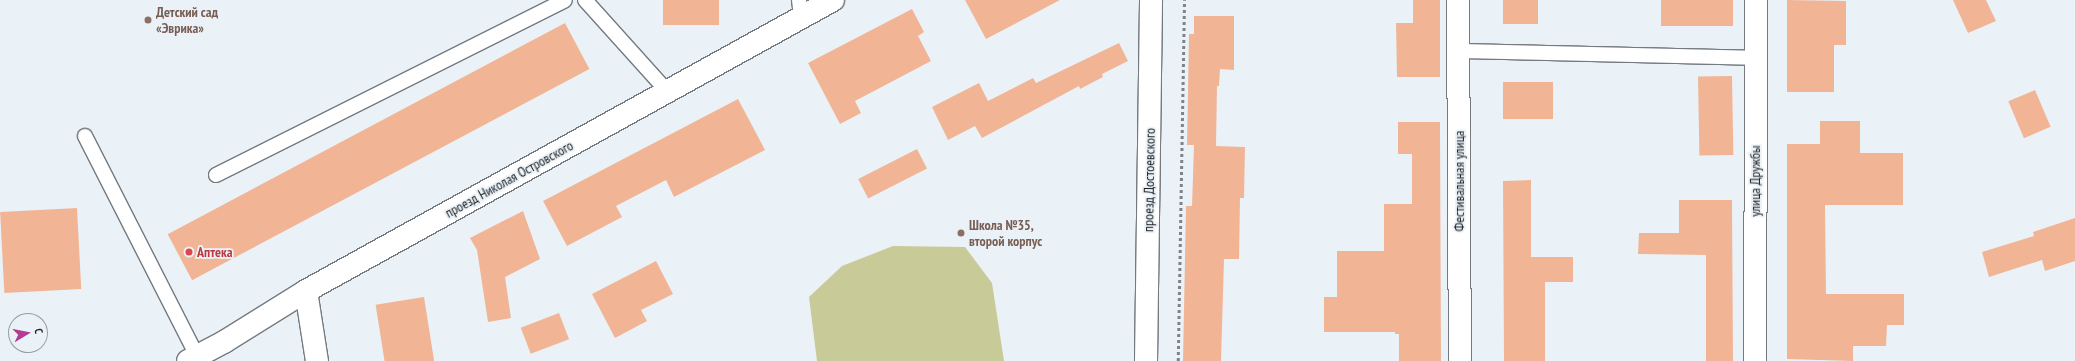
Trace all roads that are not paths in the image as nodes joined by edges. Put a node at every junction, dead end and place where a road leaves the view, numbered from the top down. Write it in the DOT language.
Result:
graph roads {
  1 [pos="565,0"];
  2 [pos="585,0"];
  3 [pos="833,0"];
  4 [pos="1151,0"];
  5 [pos="1458,0"];
  6 [pos="1756,0"];
  7 [pos="800,8"];
  8 [pos="1458,51"];
  9 [pos="1756,58"];
  10 [pos="667,91"];
  11 [pos="85,136"];
  12 [pos="216,175"];
  13 [pos="306,291"];
  14 [pos="192,359"];
  15 [pos="317,361"];
  16 [pos="1146,361"];
  17 [pos="1460,361"];
  18 [pos="1755,361"];
  1 -- 12 [label="lane"];
  2 -- 10 [label="lane"];
  3 -- 7 [label="street, проезд Николая Островского"];
  4 -- 16 [label="street, проезд Достоевского"];
  5 -- 8 [label="street, Фестивальная улица"];
  6 -- 9 [label="street, улица Дружбы"];
  7 -- 10 [label="street, проезд Николая Островского"];
  8 -- 9 [label="lane"];
  8 -- 17 [label="street, Фестивальная улица"];
  9 -- 18 [label="street, улица Дружбы"];
  10 -- 13 [label="street, проезд Николая Островского"];
  11 -- 14 [label="lane"];
  13 -- 14 [label="street, проезд Николая Островского"];
  13 -- 15 [label="street"];
}
